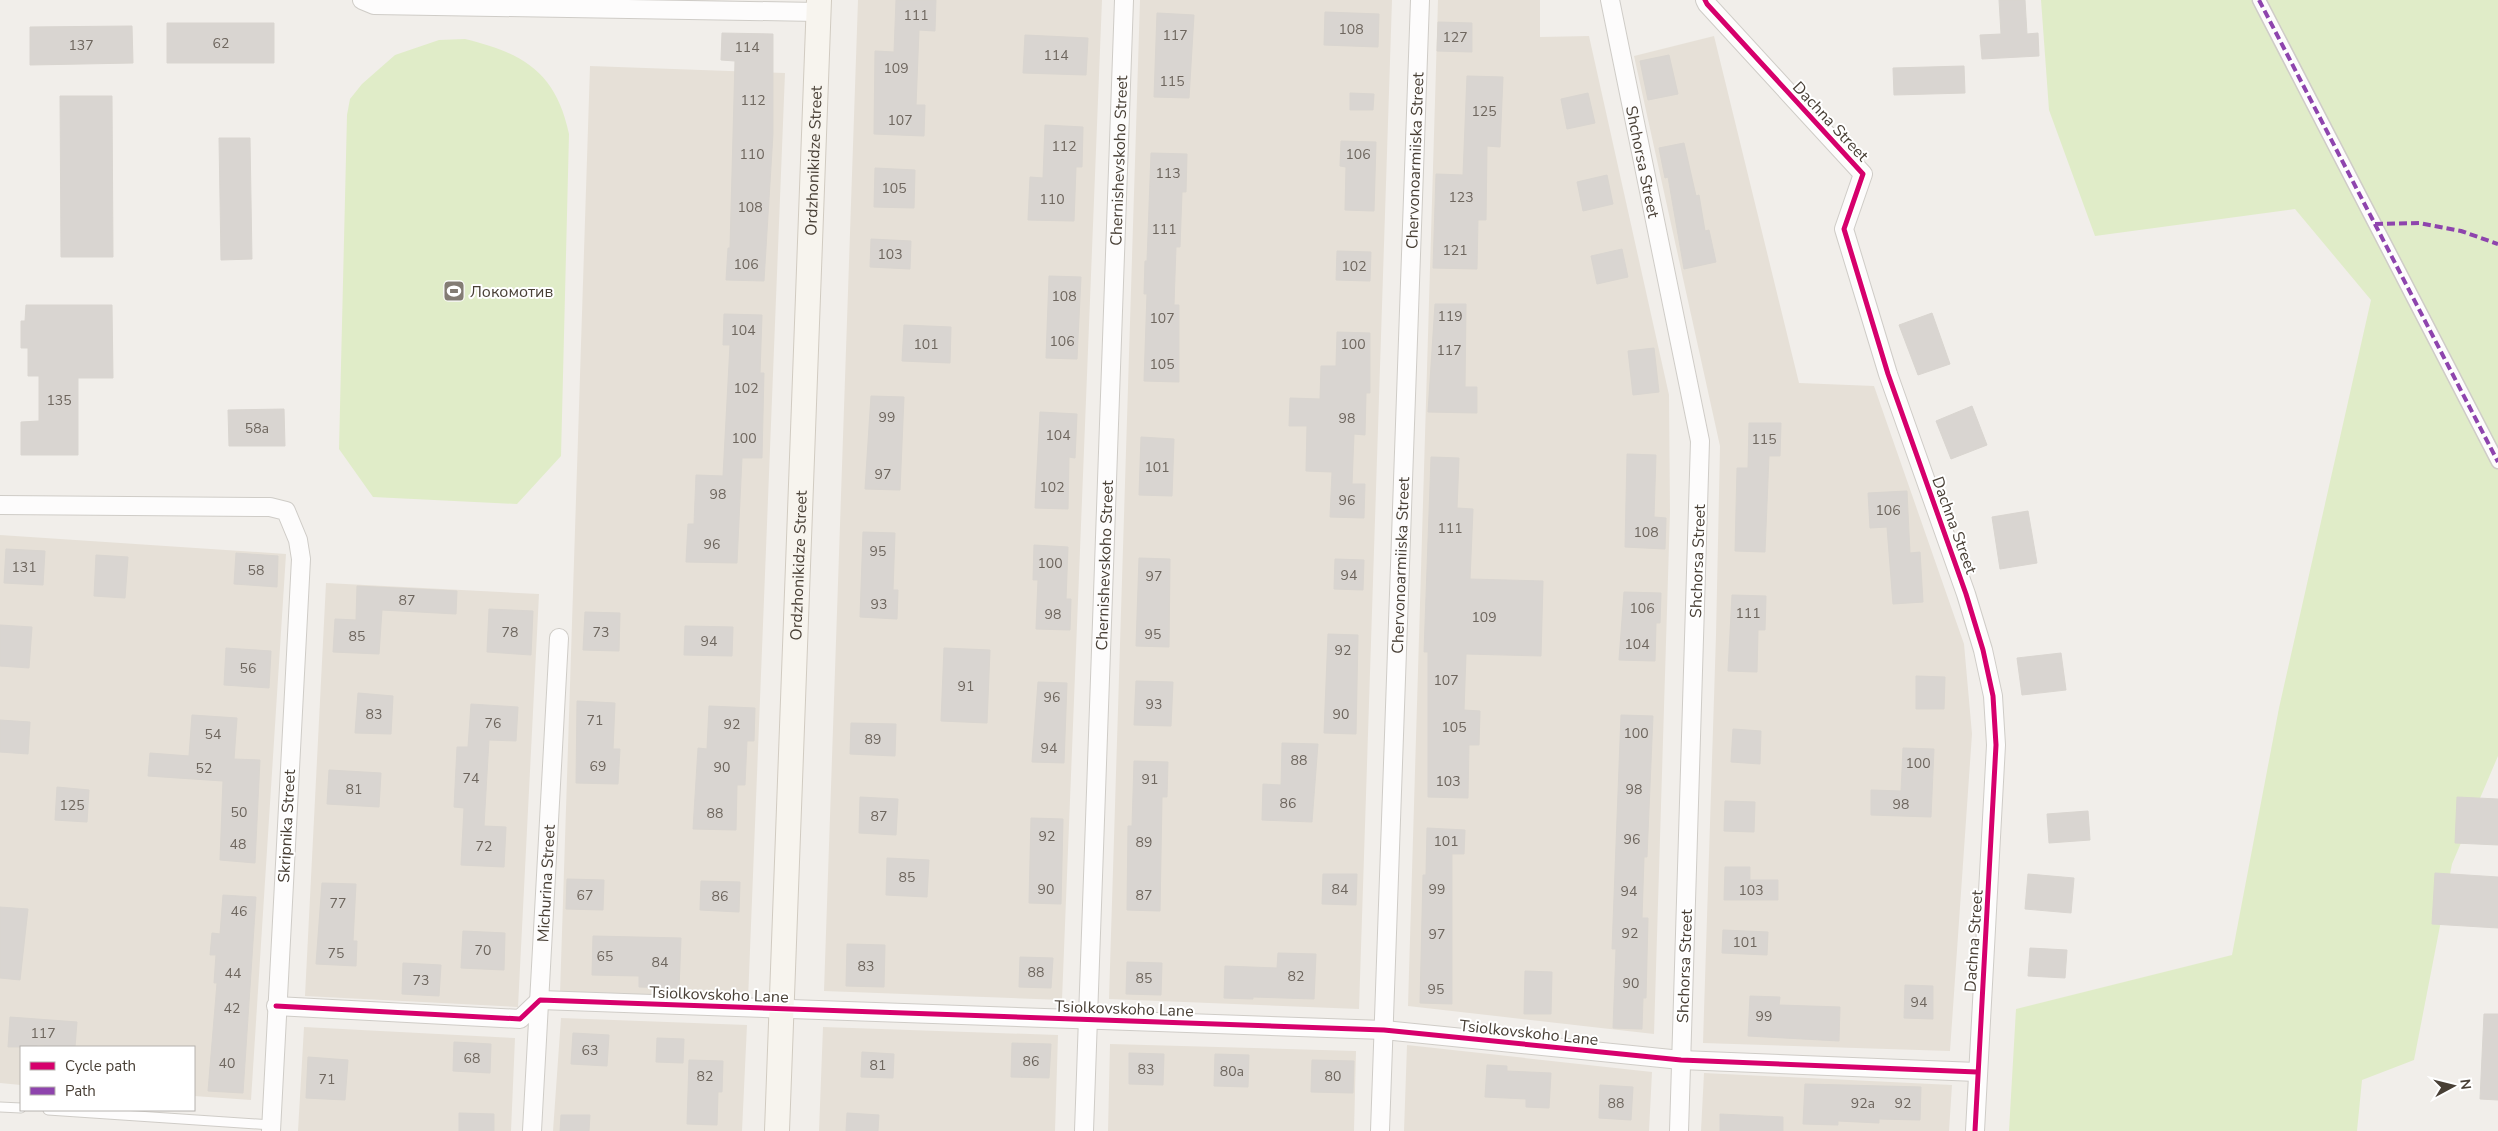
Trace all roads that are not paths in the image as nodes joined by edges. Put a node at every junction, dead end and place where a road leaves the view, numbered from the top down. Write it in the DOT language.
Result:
graph roads {
  1 [pos="362,0"];
  2 [pos="1124,0"];
  3 [pos="1420,0"];
  4 [pos="1610,0"];
  5 [pos="1705,0"];
  6 [pos="2259,0"];
  7 [pos="818,6"];
  8 [pos="2498,462"];
  9 [pos="0,504"];
  10 [pos="559,638"];
  11 [pos="540,1000"];
  12 [pos="276,1006"];
  13 [pos="781,1008"];
  14 [pos="1087,1019"];
  15 [pos="1384,1030"];
  16 [pos="1681,1060"];
  17 [pos="1977,1072"];
  18 [pos="0,1106"];
  19 [pos="20,1108"];
  20 [pos="60,1111"];
  21 [pos="271,1128"];
  22 [pos="532,1131"];
  23 [pos="777,1131"];
  24 [pos="1084,1131"];
  25 [pos="1380,1131"];
  26 [pos="1679,1131"];
  27 [pos="1975,1131"];
  1 -- 7 [label="street"];
  2 -- 14 [label="street, Chernishevskoho Street"];
  3 -- 15 [label="street, Chervonoarmiiska Street"];
  4 -- 16 [label="street, Shchorsa Street"];
  5 -- 17 [label="street, Dachna Street"];
  6 -- 8 [label="street"];
  7 -- 13 [label="main road, Ordzhonikidze Street"];
  9 -- 12 [label="street, Skripnika Street"];
  10 -- 11 [label="street, Michurina Street"];
  11 -- 12 [label="street"];
  11 -- 13 [label="street, Tsiolkovskoho Lane"];
  11 -- 22 [label="street, Michurina Street"];
  12 -- 21 [label="street, Skripnika Street"];
  13 -- 14 [label="street, Tsiolkovskoho Lane"];
  13 -- 23 [label="main road, Ordzhonikidze Street"];
  14 -- 15 [label="street, Tsiolkovskoho Lane"];
  14 -- 24 [label="street, Chernishevskoho Street"];
  15 -- 16 [label="street, Tsiolkovskoho Lane"];
  15 -- 25 [label="street, Chervonoarmiiska Street"];
  16 -- 17 [label="street, Tsiolkovskoho Lane"];
  16 -- 26 [label="street, Shchorsa Street"];
  17 -- 27 [label="street, Dachna Street"];
  18 -- 19 [label="lane"];
  20 -- 21 [label="lane"];
}
